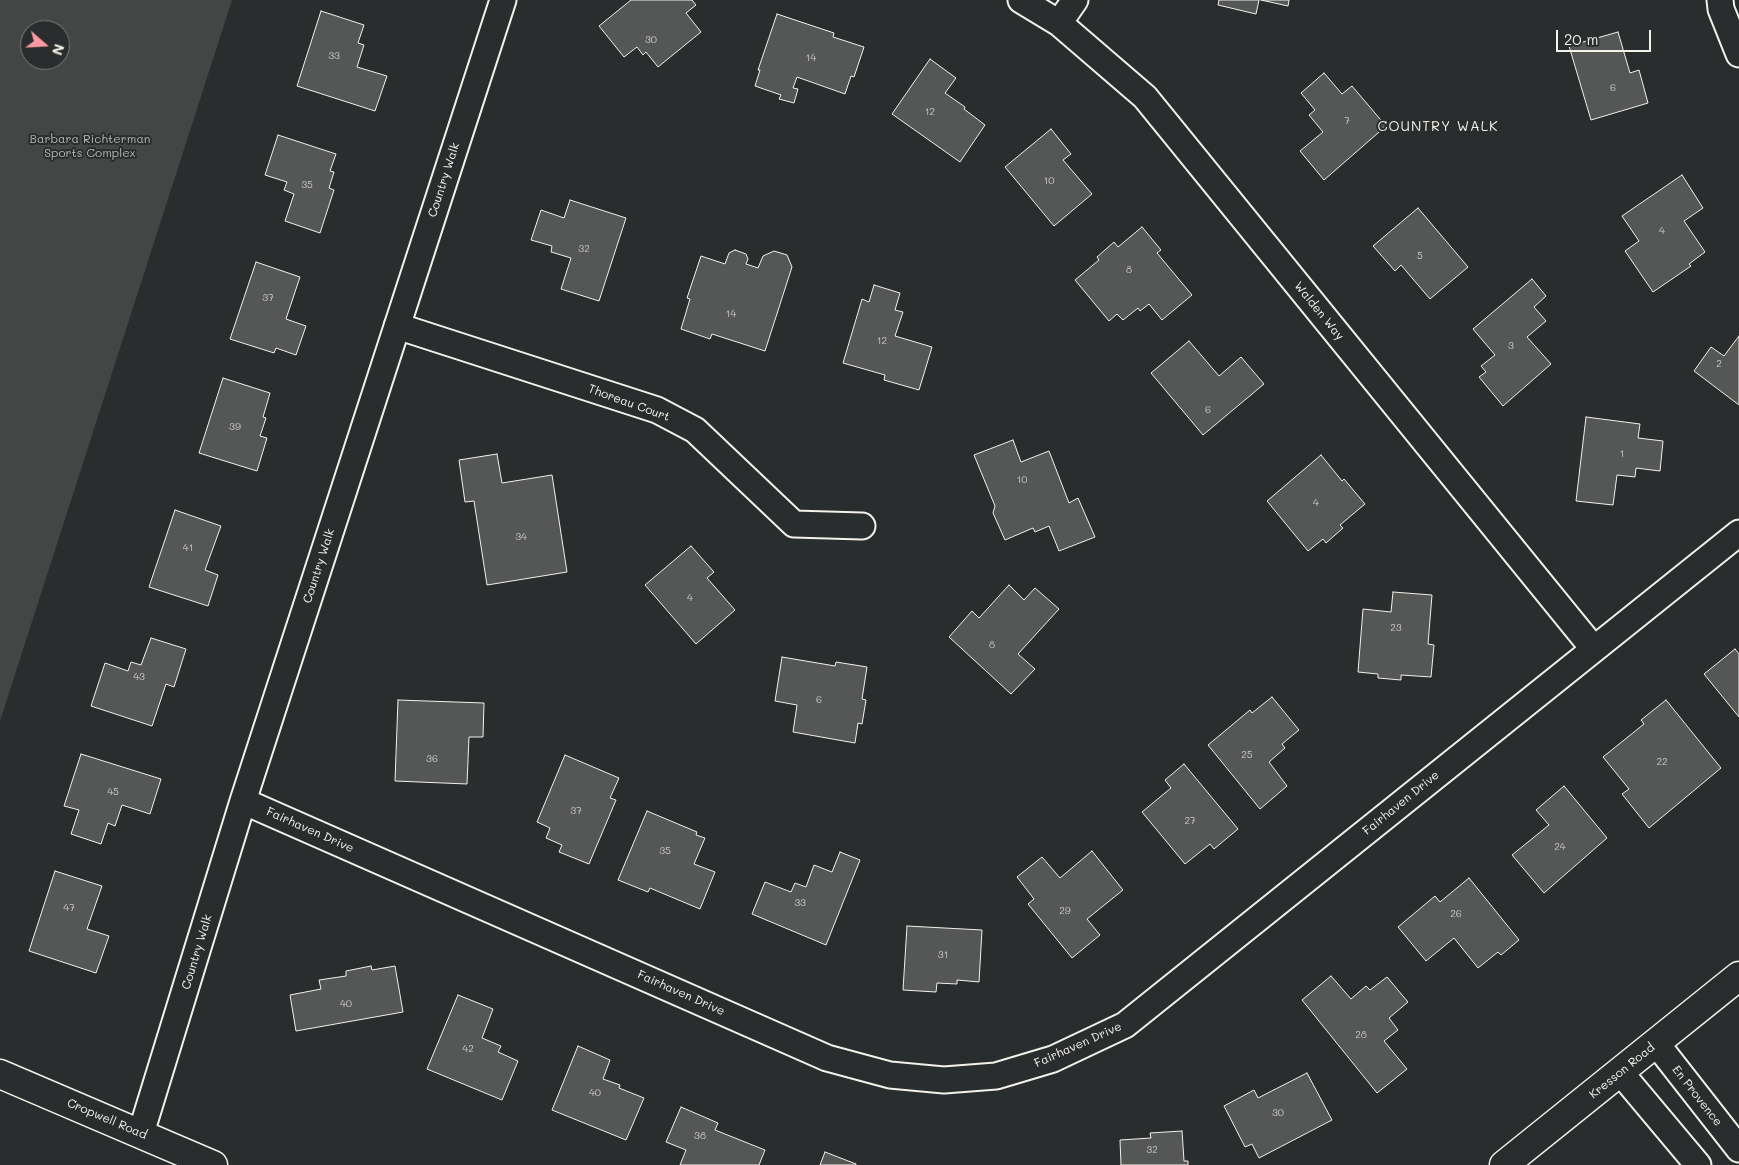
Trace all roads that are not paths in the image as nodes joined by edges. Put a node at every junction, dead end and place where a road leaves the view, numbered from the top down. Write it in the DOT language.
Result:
graph roads {
  1 [pos="503,0"];
  2 [pos="1021,0"];
  3 [pos="1075,0"];
  4 [pos="1720,0"];
  5 [pos="1059,23"];
  6 [pos="1739,54"];
  7 [pos="397,326"];
  8 [pos="862,526"];
  9 [pos="1739,533"];
  10 [pos="1593,648"];
  11 [pos="243,801"];
  12 [pos="1739,976"];
  13 [pos="1656,1043"];
  14 [pos="1620,1072"];
  15 [pos="0,1074"];
  16 [pos="141,1133"];
  17 [pos="1739,1149"];
  18 [pos="213,1165"];
  19 [pos="1504,1165"];
  20 [pos="1698,1165"];
  1 -- 7 [label="street, Country Walk"];
  2 -- 5 [label="street, Walden Way"];
  3 -- 5 [label="street"];
  4 -- 6 [label="street"];
  5 -- 10 [label="street, Walden Way"];
  7 -- 8 [label="street, Thoreau Court"];
  7 -- 11 [label="street, Country Walk"];
  9 -- 10 [label="street, Fairhaven Drive"];
  10 -- 11 [label="street, Fairhaven Drive"];
  11 -- 16 [label="street, Country Walk"];
  12 -- 13 [label="street, Kresson Road"];
  13 -- 14 [label="street, Kresson Road"];
  13 -- 17 [label="street, En Provence"];
  14 -- 19 [label="street, Kresson Road"];
  14 -- 20 [label="street"];
  15 -- 16 [label="street, Cropwell Road"];
  16 -- 18 [label="street, Cropwell Road"];
}
